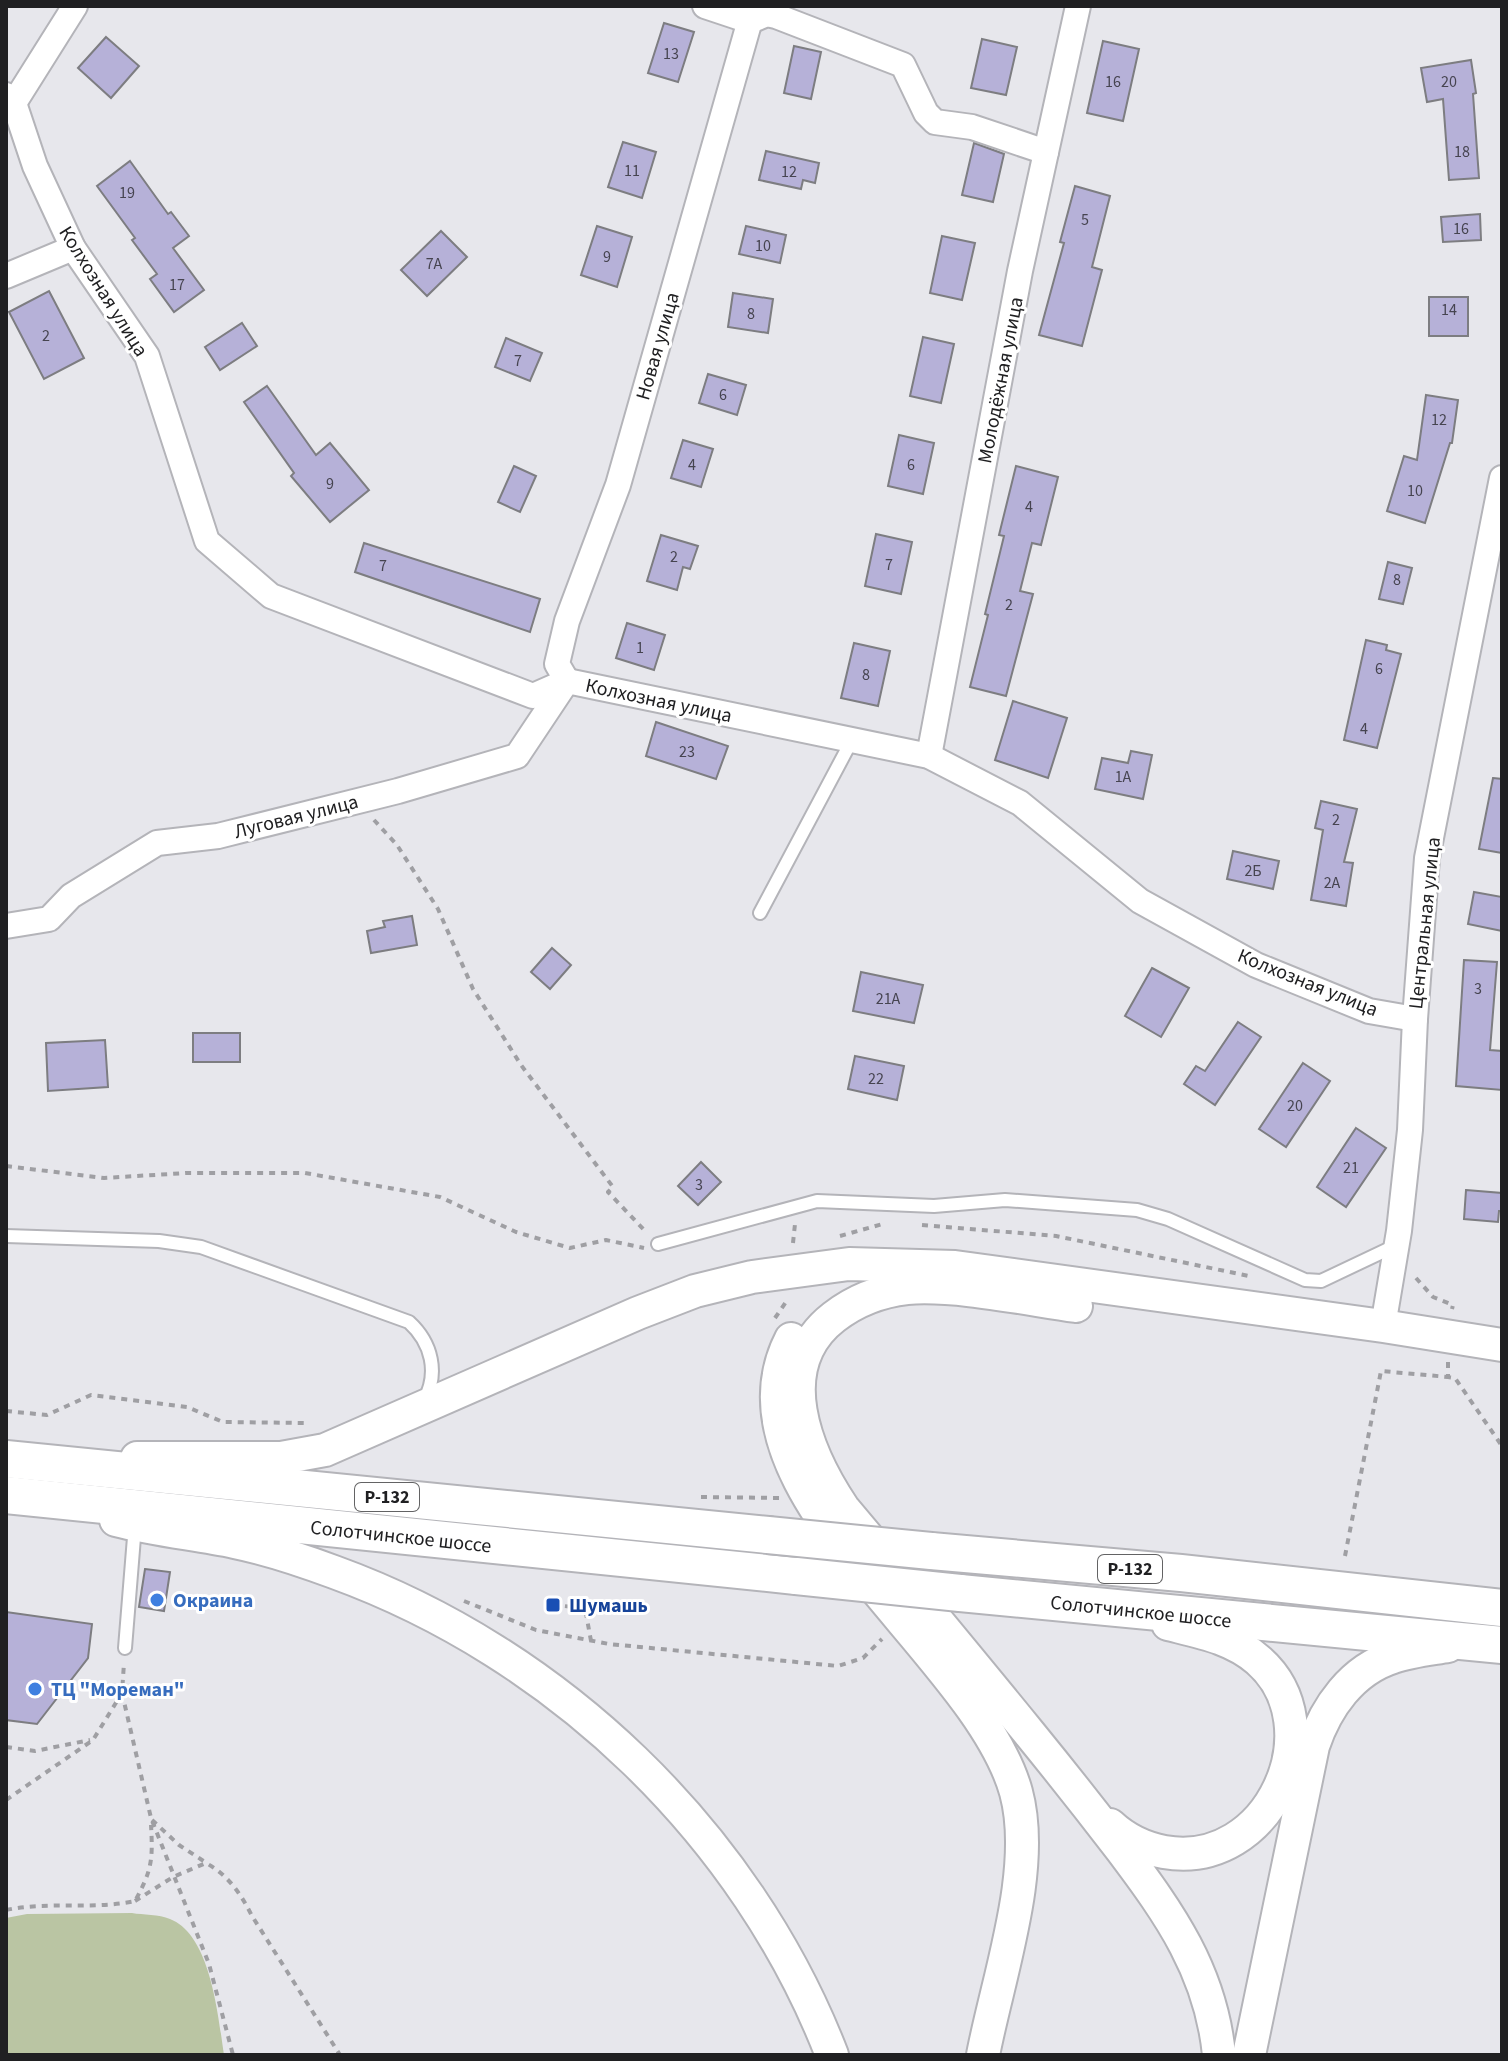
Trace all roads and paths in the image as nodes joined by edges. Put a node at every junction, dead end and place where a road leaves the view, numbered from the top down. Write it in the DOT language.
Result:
graph roads {
  1 [pos="75,6"];
  2 [pos="705,6"];
  3 [pos="1078,6"];
  4 [pos="752,13"];
  5 [pos="10,99"];
  6 [pos="1046,152"];
  7 [pos="73,248"];
  8 [pos="6,276"];
  9 [pos="1502,478"];
  10 [pos="567,681"];
  11 [pos="852,740"];
  12 [pos="929,756"];
  13 [pos="357,801"];
  14 [pos="760,913"];
  15 [pos="6,926"];
  16 [pos="1415,1019"];
  17 [pos="6,1166"];
  18 [pos="797,1207"];
  19 [pos="889,1222"];
  20 [pos="919,1225"];
  21 [pos="6,1236"];
  22 [pos="834,1238"];
  23 [pos="658,1244"];
  24 [pos="806,1245"];
  25 [pos="1397,1245"];
  26 [pos="955,1267"];
  27 [pos="1259,1278"];
  28 [pos="1370,1324"];
  29 [pos="1502,1345"];
  30 [pos="1448,1377"];
  31 [pos="421,1407"];
  32 [pos="6,1411"];
  33 [pos="314,1423"];
  34 [pos="6,1458"];
  35 [pos="20,1501"];
  36 [pos="135,1525"];
  37 [pos="1345,1556"];
  38 [pos="553,1605"];
  39 [pos="1111,1608"];
  40 [pos="1502,1608"];
  41 [pos="591,1641"];
  42 [pos="1486,1644"];
  43 [pos="125,1648"];
  44 [pos="122,1693"];
  45 [pos="93,1740"];
  46 [pos="6,1747"];
  47 [pos="6,1800"];
  48 [pos="1083,1800"];
  49 [pos="151,1818"];
  50 [pos="206,1863"];
  51 [pos="173,1877"];
  52 [pos="135,1901"];
  53 [pos="6,1910"];
  54 [pos="1270,1954"];
  55 [pos="233,2055"];
  56 [pos="340,2055"];
  57 [pos="832,2055"];
  58 [pos="981,2055"];
  59 [pos="1219,2055"];
  60 [pos="1249,2055"];
  61 [pos="1264,2055"];
  1 -- 5 [label="street"];
  2 -- 4 [label="street"];
  3 -- 6 [label="street, Молодёжная улица"];
  4 -- 6 [label="street"];
  4 -- 10 [label="street, Новая улица"];
  5 -- 7 [label="street, Колхозная улица"];
  6 -- 12 [label="street, Молодёжная улица"];
  7 -- 8 [label="street"];
  7 -- 10 [label="street, Колхозная улица"];
  9 -- 16 [label="street, Центральная улица"];
  10 -- 11 [label="street, Колхозная улица"];
  10 -- 13 [label="street, Луговая улица"];
  11 -- 12 [label="street, Колхозная улица"];
  11 -- 14 [label="lane"];
  12 -- 16 [label="street, Колхозная улица"];
  13 -- 15 [label="street, Луговая улица"];
  13 -- 23 [label="path"];
  16 -- 25 [label="street, Центральная улица"];
  17 -- 23 [label="path"];
  18 -- 23 [label="lane"];
  18 -- 24 [label="path"];
  18 -- 25 [label="lane"];
  19 -- 22 [label="path"];
  20 -- 27 [label="path"];
  21 -- 31 [label="lane"];
  25 -- 28 [label="street, Центральная улица"];
  26 -- 28 [label="main road"];
  26 -- 31 [label="main road"];
  26 -- 58 [label="main road"];
  28 -- 29 [label="main road"];
  28 -- 48 [label="main road"];
  30 -- 37 [label="path"];
  31 -- 34 [label="main road"];
  32 -- 33 [label="path"];
  34 -- 40 [label="main road, Солотчинское шоссе / Р-132, bridge"];
  35 -- 36 [label="main road"];
  35 -- 39 [label="main road, Солотчинское шоссе / Р-132, bridge"];
  36 -- 43 [label="lane"];
  36 -- 57 [label="main road"];
  38 -- 41 [label="path"];
  39 -- 42 [label="main road, Солотчинское шоссе / Р-132"];
  39 -- 48 [label="main road"];
  42 -- 54 [label="main road"];
  43 -- 44 [label="path"];
  44 -- 45 [label="path"];
  44 -- 49 [label="path"];
  45 -- 46 [label="path"];
  45 -- 47 [label="path"];
  48 -- 59 [label="main road"];
  49 -- 50 [label="path"];
  49 -- 51 [label="path"];
  49 -- 52 [label="path"];
  50 -- 51 [label="path"];
  50 -- 56 [label="path"];
  51 -- 52 [label="path"];
  51 -- 55 [label="path"];
  52 -- 53 [label="path"];
  54 -- 60 [label="main road"];
  54 -- 61 [label="lane"];
}
